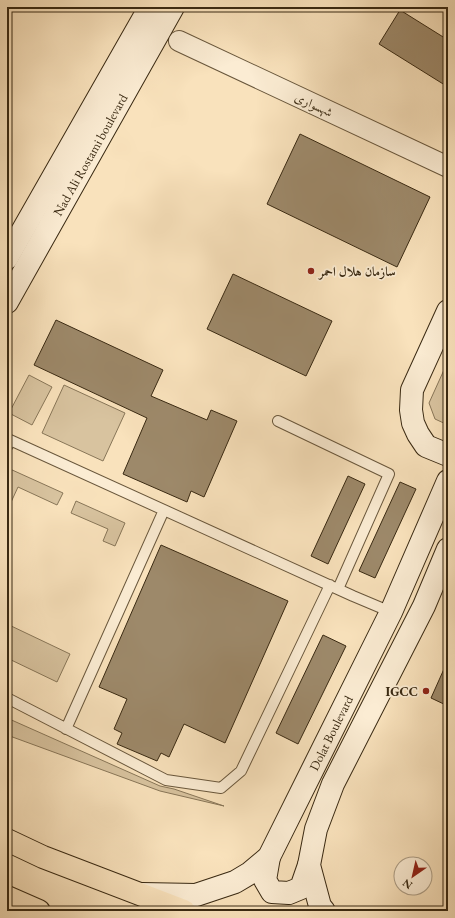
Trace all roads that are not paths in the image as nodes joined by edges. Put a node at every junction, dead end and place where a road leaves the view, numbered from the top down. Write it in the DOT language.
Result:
graph roads {
  1 [pos="150,7"];
  2 [pos="173,7"];
  3 [pos="179,41"];
  4 [pos="448,167"];
  5 [pos="7,258"];
  6 [pos="7,302"];
  7 [pos="448,311"];
  8 [pos="278,421"];
  9 [pos="7,447"];
  10 [pos="444,454"];
  11 [pos="448,480"];
  12 [pos="164,510"];
  13 [pos="448,549"];
  14 [pos="334,587"];
  15 [pos="391,612"];
  16 [pos="7,698"];
  17 [pos="66,729"];
  18 [pos="7,840"];
  19 [pos="269,857"];
  20 [pos="309,865"];
  21 [pos="140,894"];
  22 [pos="7,897"];
  23 [pos="39,911"];
  24 [pos="184,911"];
  25 [pos="324,911"];
  1 -- 5 [label="street, Nad Ali Rostami boulevard"];
  2 -- 6 [label="street, Nad Ali Rostami boulevard"];
  3 -- 4 [label="street, شهسواری"];
  7 -- 10 [label="street"];
  8 -- 14 [label="lane"];
  9 -- 12 [label="lane"];
  10 -- 11 [label="street, Dolat Boulevard"];
  11 -- 15 [label="street, Dolat Boulevard"];
  12 -- 14 [label="lane"];
  12 -- 17 [label="lane"];
  13 -- 20 [label="street, Dolat Boulevard"];
  14 -- 15 [label="lane"];
  14 -- 17 [label="lane"];
  15 -- 19 [label="street, Dolat Boulevard"];
  16 -- 17 [label="lane"];
  18 -- 21 [label="highway"];
  19 -- 20 [label="street"];
  19 -- 21 [label="street, Dolat Boulevard"];
  20 -- 25 [label="street, Dolat Boulevard"];
  21 -- 24 [label="highway"];
  22 -- 23 [label="highway"];
}
